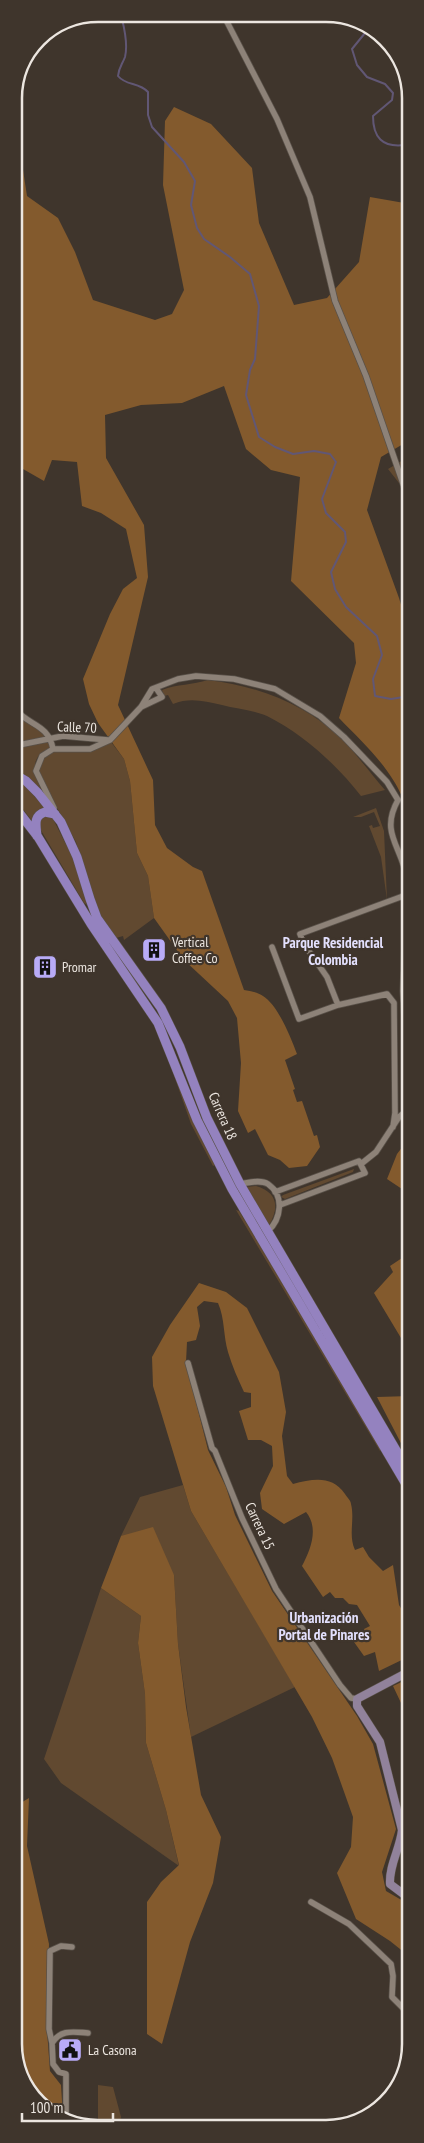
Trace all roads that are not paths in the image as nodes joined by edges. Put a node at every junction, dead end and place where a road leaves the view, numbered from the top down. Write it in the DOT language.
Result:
graph roads {
  1 [pos="228,23"];
  2 [pos="402,481"];
  3 [pos="156,688"];
  4 [pos="141,707"];
  5 [pos="23,717"];
  6 [pos="51,738"];
  7 [pos="110,740"];
  8 [pos="23,744"];
  9 [pos="53,750"];
  10 [pos="23,779"];
  11 [pos="55,814"];
  12 [pos="23,818"];
  13 [pos="61,822"];
  14 [pos="38,837"];
  15 [pos="402,860"];
  16 [pos="402,896"];
  17 [pos="272,947"];
  18 [pos="338,1005"];
  19 [pos="402,1114"];
  20 [pos="392,1127"];
  21 [pos="361,1164"];
  22 [pos="240,1184"];
  23 [pos="275,1192"];
  24 [pos="280,1205"];
  25 [pos="268,1230"];
  26 [pos="188,1363"];
  27 [pos="402,1460"];
  28 [pos="402,1477"];
  29 [pos="402,1675"];
  30 [pos="357,1699"];
  31 [pos="402,1817"];
  32 [pos="402,1838"];
  33 [pos="402,1893"];
  34 [pos="311,1902"];
  35 [pos="72,1947"];
  36 [pos="402,2007"];
  37 [pos="88,2033"];
  38 [pos="52,2043"];
  39 [pos="66,2113"];
  1 -- 2 [label="street"];
  3 -- 4 [label="street"];
  3 -- 4 [label="street"];
  3 -- 15 [label="street"];
  4 -- 7 [label="street"];
  5 -- 6 [label="street"];
  6 -- 7 [label="street, Calle 70"];
  6 -- 8 [label="street, Calle 70"];
  6 -- 9 [label="street"];
  7 -- 9 [label="street"];
  9 -- 13 [label="street"];
  10 -- 11 [label="main road, Carrera 18"];
  11 -- 13 [label="main road, Carrera 18"];
  11 -- 14 [label="main road"];
  12 -- 14 [label="main road, Carrera 18"];
  13 -- 22 [label="main road, Carrera 18"];
  14 -- 28 [label="main road, Carrera 18"];
  16 -- 18 [label="street"];
  17 -- 18 [label="street"];
  18 -- 20 [label="street"];
  19 -- 20 [label="street"];
  20 -- 21 [label="street"];
  21 -- 23 [label="street"];
  21 -- 24 [label="street"];
  22 -- 23 [label="street"];
  22 -- 25 [label="main road, Carrera 18"];
  23 -- 24 [label="street"];
  24 -- 25 [label="street"];
  25 -- 27 [label="main road, Carrera 18"];
  26 -- 30 [label="street, Carrera 15"];
  29 -- 30 [label="street"];
  30 -- 31 [label="street"];
  32 -- 33 [label="street"];
  34 -- 36 [label="street"];
  35 -- 38 [label="street"];
  37 -- 38 [label="street"];
  38 -- 39 [label="street"];
}
